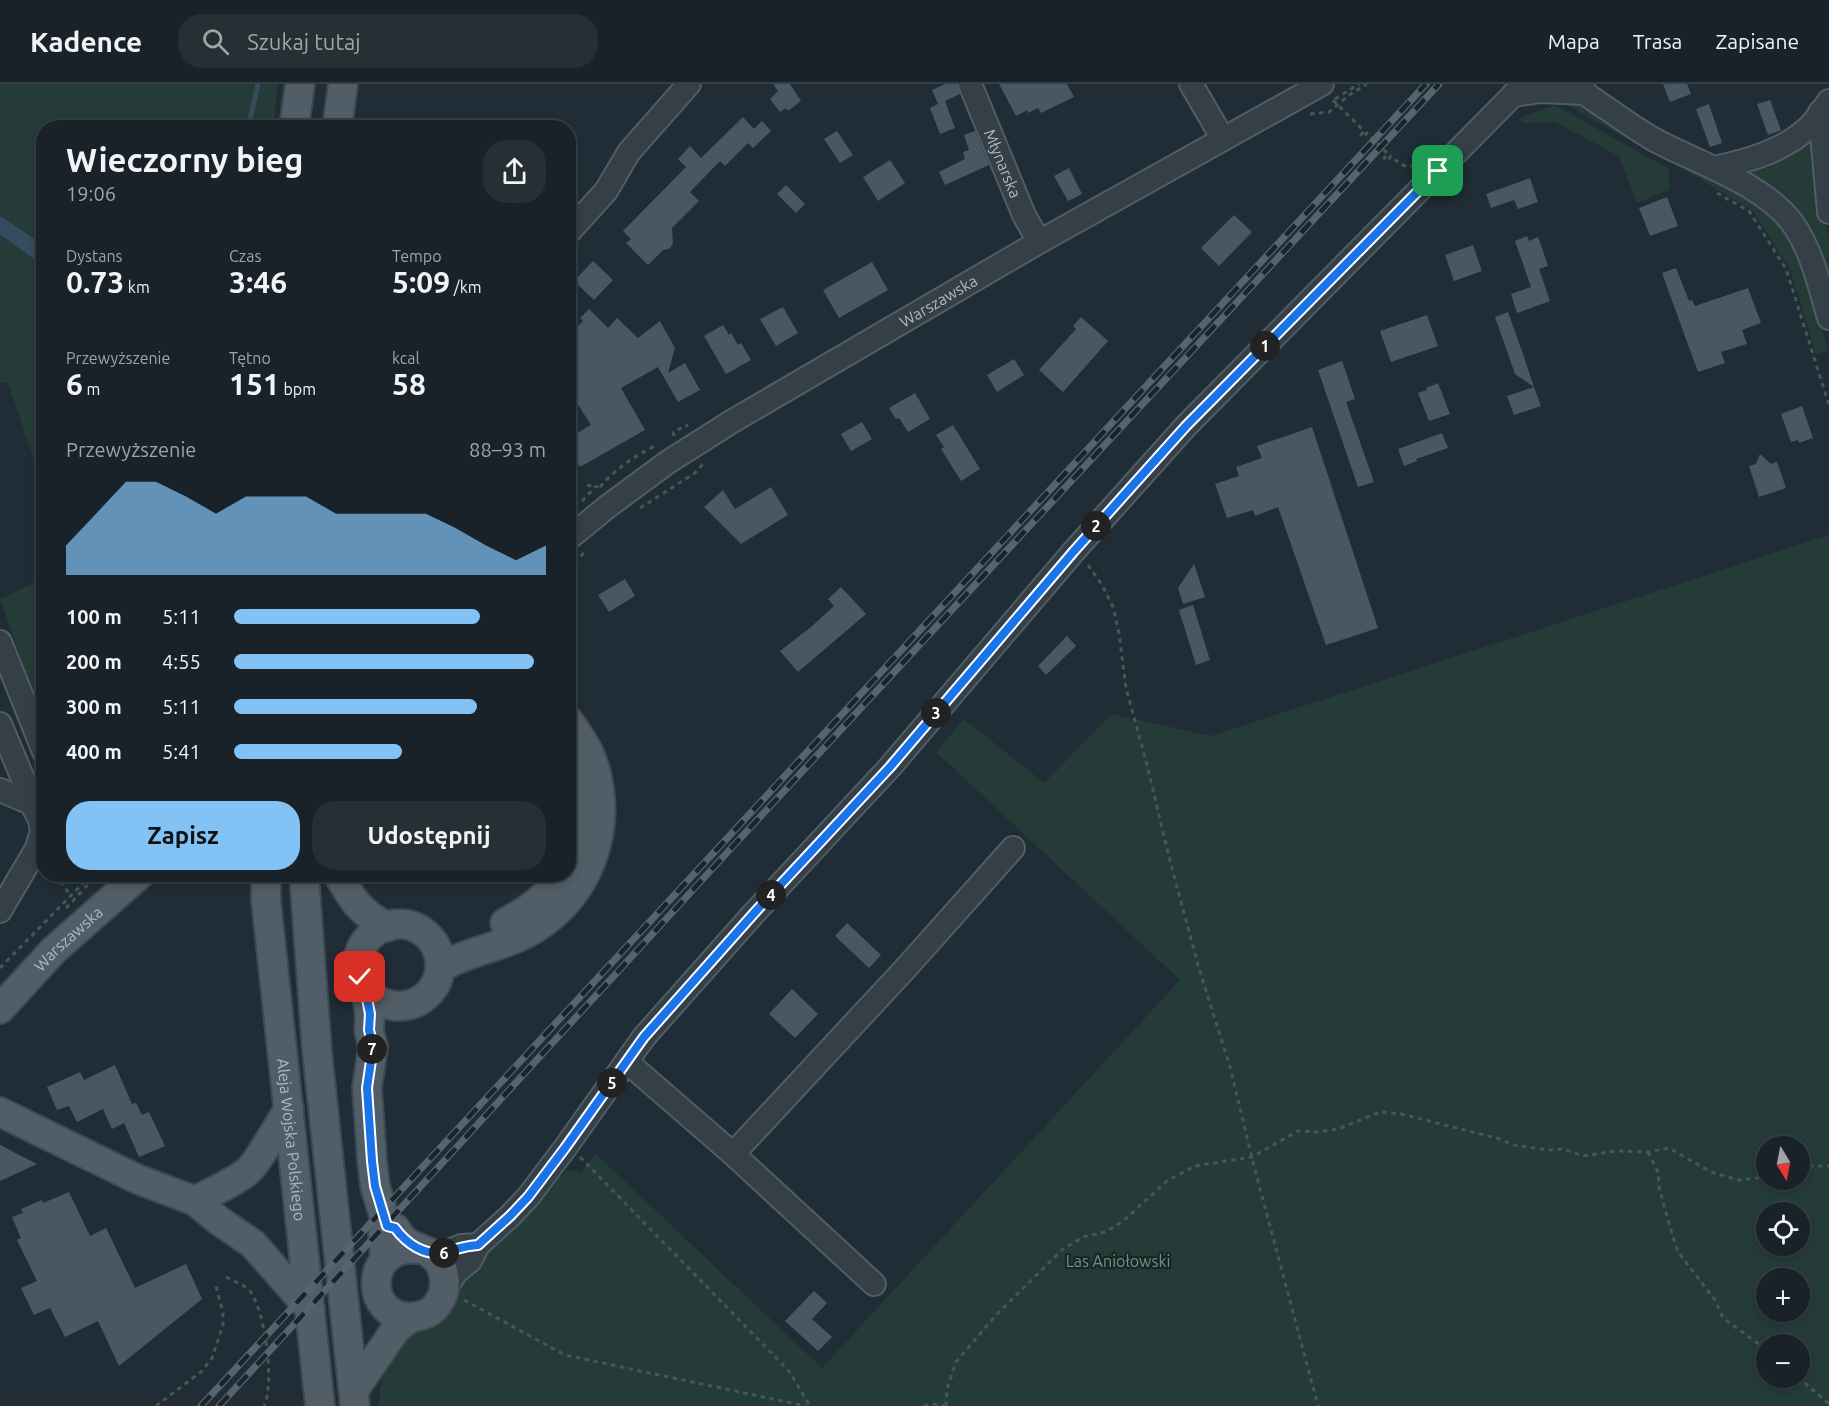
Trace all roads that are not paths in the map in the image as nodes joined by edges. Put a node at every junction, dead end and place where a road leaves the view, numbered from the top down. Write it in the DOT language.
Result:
graph roads {
  1 [pos="300,84"];
  2 [pos="343,84"];
  3 [pos="688,84"];
  4 [pos="970,84"];
  5 [pos="1191,84"];
  6 [pos="1518,89"];
  7 [pos="1584,89"];
  8 [pos="1328,92"];
  9 [pos="1825,107"];
  10 [pos="295,120"];
  11 [pos="338,120"];
  12 [pos="1223,139"];
  13 [pos="1711,178"];
  14 [pos="1829,212"];
  15 [pos="576,224"];
  16 [pos="1039,242"];
  17 [pos="1829,318"];
  18 [pos="576,543"];
  19 [pos="0,642"];
  20 [pos="0,724"];
  21 [pos="36,732"];
  22 [pos="576,732"];
  23 [pos="576,778"];
  24 [pos="0,790"];
  25 [pos="36,809"];
  26 [pos="36,812"];
  27 [pos="576,842"];
  28 [pos="1013,848"];
  29 [pos="36,850"];
  30 [pos="130,882"];
  31 [pos="266,882"];
  32 [pos="305,882"];
  33 [pos="342,882"];
  34 [pos="556,882"];
  35 [pos="0,911"];
  36 [pos="387,927"];
  37 [pos="430,938"];
  38 [pos="440,968"];
  39 [pos="365,988"];
  40 [pos="403,1006"];
  41 [pos="0,1009"];
  42 [pos="373,1047"];
  43 [pos="627,1062"];
  44 [pos="289,1109"];
  45 [pos="0,1112"];
  46 [pos="733,1154"];
  47 [pos="195,1201"];
  48 [pos="387,1226"];
  49 [pos="478,1245"];
  50 [pos="423,1250"];
  51 [pos="385,1259"];
  52 [pos="874,1284"];
  53 [pos="445,1289"];
  54 [pos="310,1309"];
  55 [pos="410,1318"];
  56 [pos="354,1398"];
  57 [pos="320,1406"];
  1 -- 10 [label="main road"];
  2 -- 11 [label="main road"];
  3 -- 15 [label="street"];
  4 -- 16 [label="street, Młynarska"];
  5 -- 12 [label="street"];
  6 -- 7 [label="street"];
  6 -- 43 [label="street"];
  7 -- 13 [label="street"];
  8 -- 12 [label="street, Warszawska"];
  9 -- 13 [label="street"];
  9 -- 14 [label="street"];
  12 -- 16 [label="street, Warszawska"];
  13 -- 17 [label="street"];
  16 -- 18 [label="street, Warszawska"];
  19 -- 21 [label="street"];
  20 -- 25 [label="street"];
  22 -- 38 [label="main road"];
  23 -- 27 [label="main road"];
  24 -- 26 [label="street"];
  28 -- 46 [label="street"];
  29 -- 35 [label="street"];
  30 -- 41 [label="main road, Warszawska"];
  31 -- 44 [label="main road, Aleja Wojska Polskiego"];
  32 -- 56 [label="main road, Aleja Wojska Polskiego"];
  33 -- 36 [label="main road"];
  34 -- 37 [label="main road"];
  36 -- 37 [label="main road"];
  36 -- 39 [label="main road"];
  37 -- 38 [label="main road"];
  38 -- 40 [label="main road"];
  39 -- 40 [label="main road"];
  39 -- 42 [label="main road"];
  40 -- 42 [label="main road"];
  42 -- 48 [label="main road"];
  43 -- 46 [label="street"];
  43 -- 49 [label="street"];
  44 -- 47 [label="main road"];
  44 -- 54 [label="main road, Aleja Wojska Polskiego"];
  45 -- 47 [label="main road"];
  46 -- 52 [label="street"];
  47 -- 54 [label="main road"];
  48 -- 50 [label="main road"];
  48 -- 51 [label="main road"];
  49 -- 50 [label="street"];
  49 -- 53 [label="street"];
  50 -- 51 [label="main road"];
  50 -- 53 [label="main road"];
  51 -- 55 [label="main road"];
  53 -- 55 [label="main road"];
  54 -- 57 [label="main road, Aleja Wojska Polskiego"];
  55 -- 56 [label="main road"];
}
